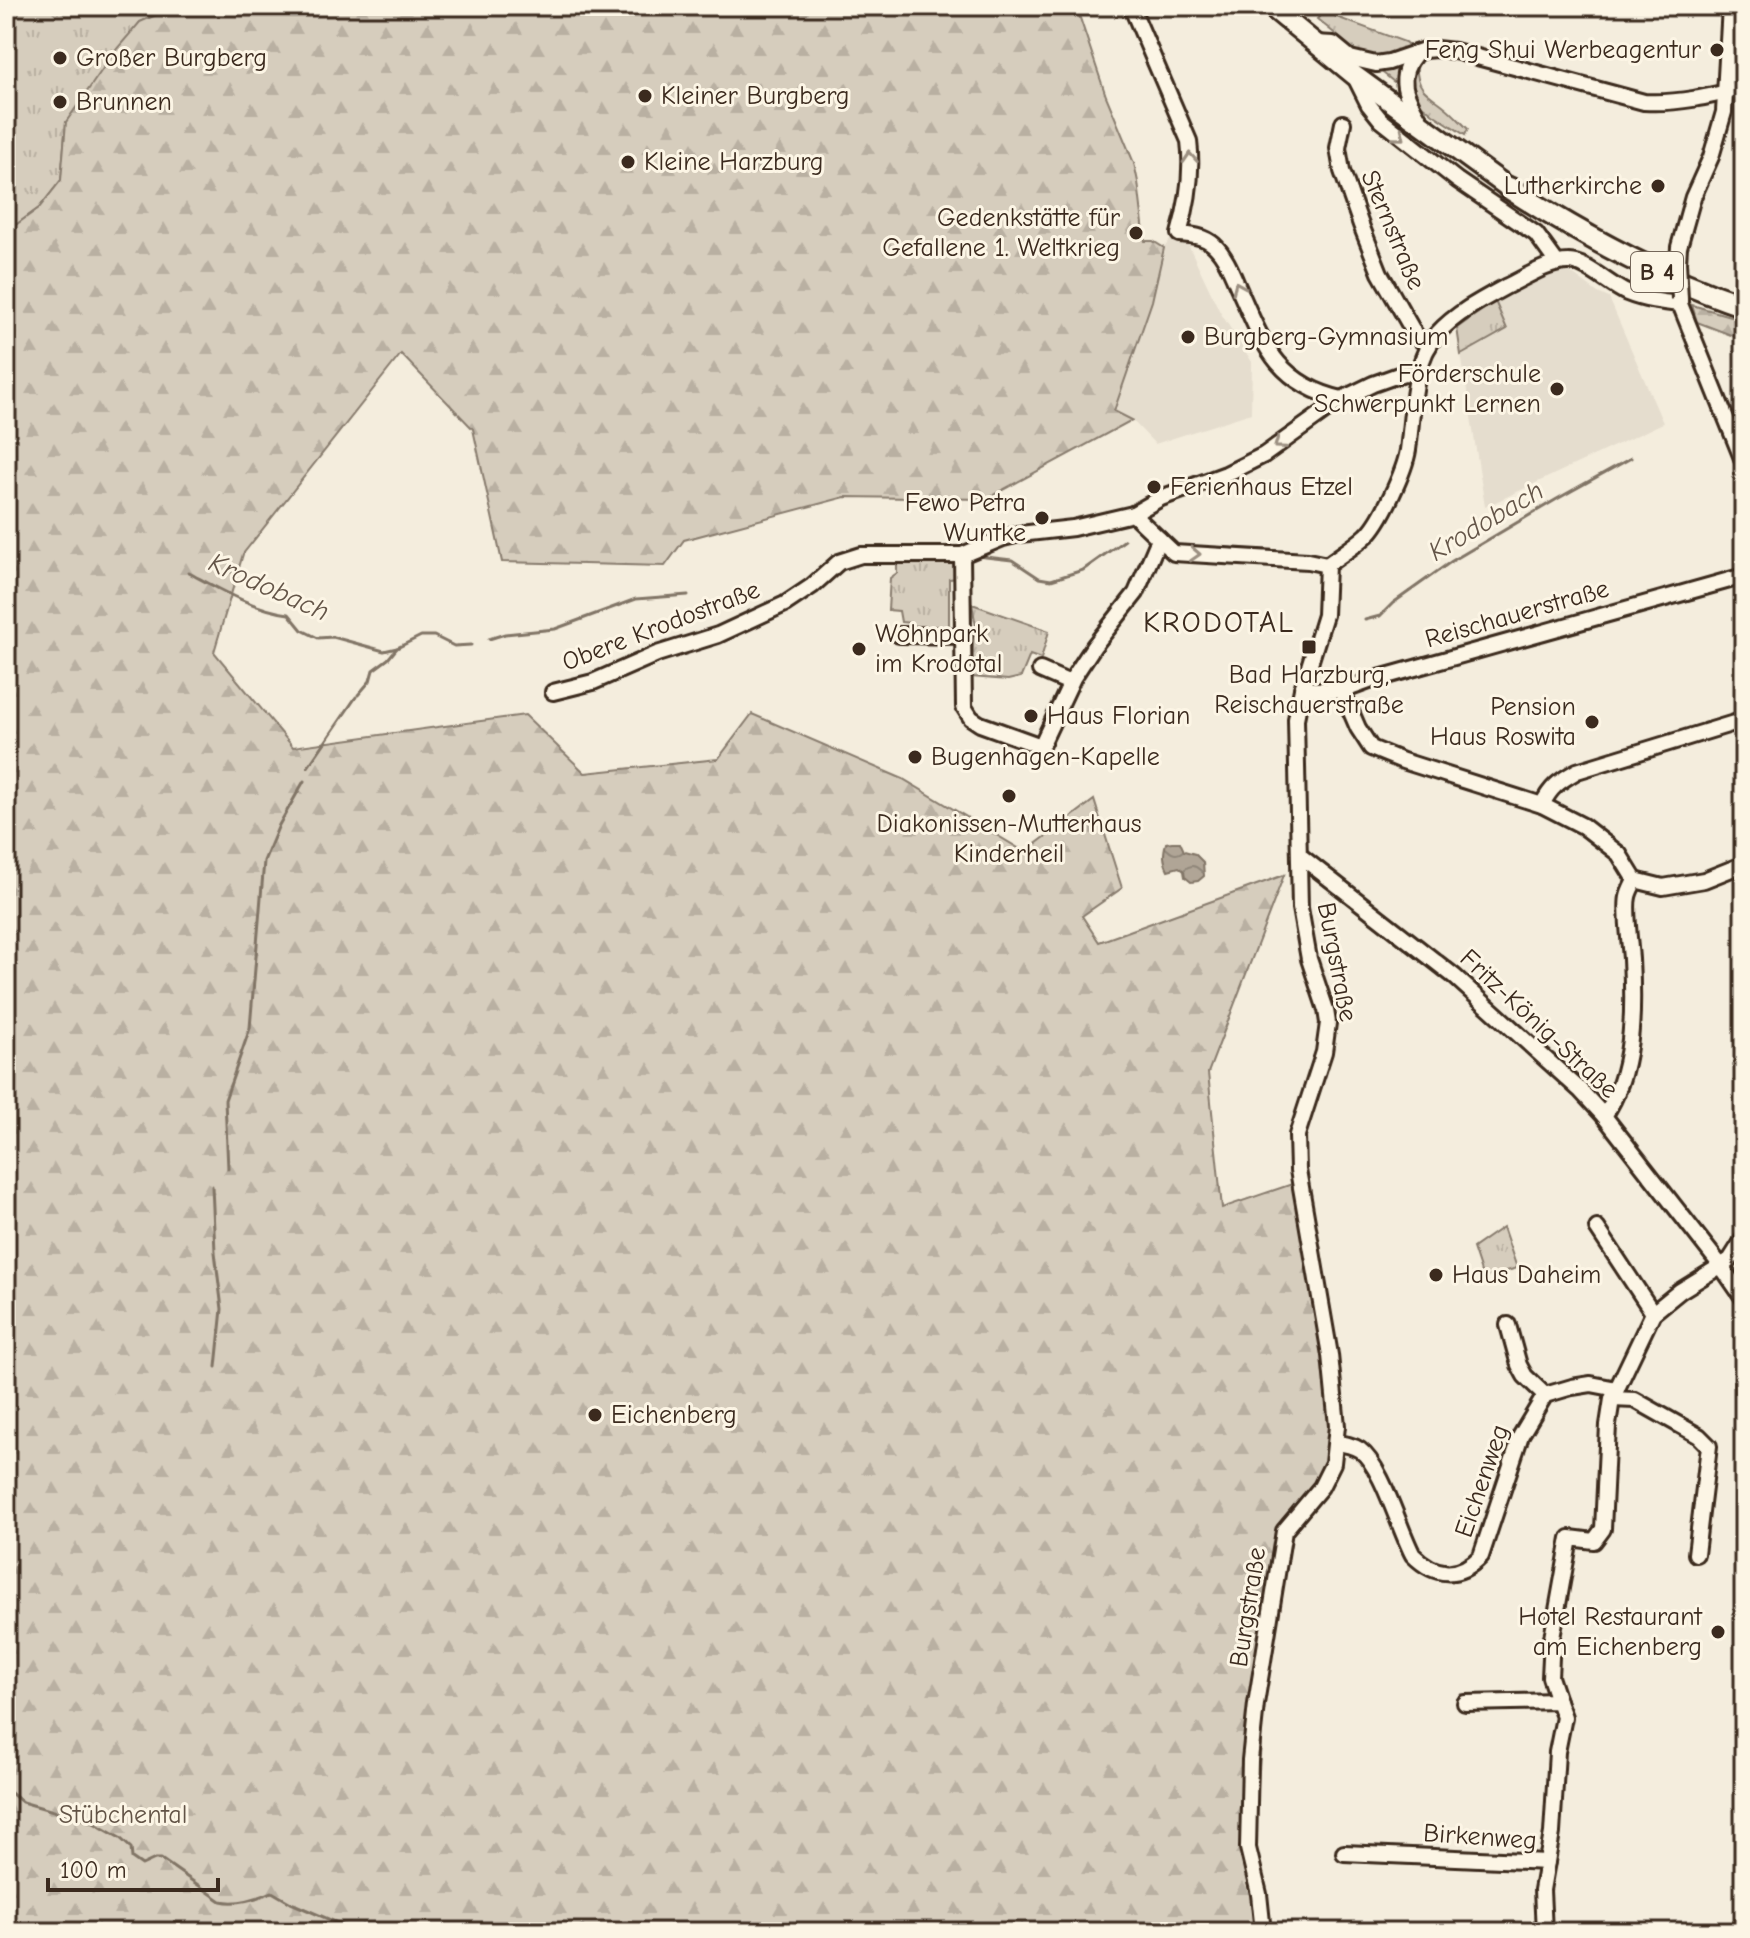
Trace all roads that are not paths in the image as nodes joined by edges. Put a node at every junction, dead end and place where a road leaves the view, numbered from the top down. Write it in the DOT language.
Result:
graph roads {
  1 [pos="1131,6"];
  2 [pos="1270,6"];
  3 [pos="1730,6"];
  4 [pos="1315,43"];
  5 [pos="1416,53"];
  6 [pos="1354,75"];
  7 [pos="1744,88"];
  8 [pos="1726,93"];
  9 [pos="1343,123"];
  10 [pos="1422,124"];
  11 [pos="1509,188"];
  12 [pos="1557,263"];
  13 [pos="1680,302"];
  14 [pos="1744,306"];
  15 [pos="1429,346"];
  16 [pos="1418,374"];
  17 [pos="1342,399"];
  18 [pos="1744,463"];
  19 [pos="1133,514"];
  20 [pos="1159,539"];
  21 [pos="962,555"];
  22 [pos="1327,565"];
  23 [pos="1744,576"];
  24 [pos="899,635"];
  25 [pos="964,636"];
  26 [pos="1040,670"];
  27 [pos="1070,683"];
  28 [pos="1302,689"];
  29 [pos="1342,691"];
  30 [pos="553,692"];
  31 [pos="1744,720"];
  32 [pos="1542,805"];
  33 [pos="1299,855"];
  34 [pos="1744,864"];
  35 [pos="1635,880"];
  36 [pos="1604,1116"];
  37 [pos="1597,1228"];
  38 [pos="1744,1238"];
  39 [pos="1721,1266"];
  40 [pos="1744,1299"];
  41 [pos="1653,1313"];
  42 [pos="1508,1325"];
  43 [pos="1614,1394"];
  44 [pos="1545,1395"];
  45 [pos="1336,1443"];
  46 [pos="1696,1554"];
  47 [pos="1558,1701"];
  48 [pos="1465,1703"];
  49 [pos="1344,1853"];
  50 [pos="1547,1862"];
  51 [pos="1263,1932"];
  52 [pos="1544,1932"];
  17 -- 1 [label="street, one-way"];
  2 -- 4 [label="main road, B 4"];
  3 -- 8 [label="street"];
  4 -- 5 [label="street"];
  4 -- 6 [label="main road, B 4"];
  5 -- 8 [label="street"];
  5 -- 10 [label="street"];
  6 -- 10 [label="main road, B 4"];
  6 -- 12 [label="street, one-way"];
  7 -- 8 [label="street"];
  8 -- 13 [label="street, bridge"];
  9 -- 15 [label="street, Sternstraße"];
  10 -- 11 [label="main road, B 4"];
  11 -- 14 [label="highway, B 4"];
  12 -- 13 [label="street"];
  12 -- 15 [label="street"];
  13 -- 18 [label="street"];
  15 -- 16 [label="street"];
  16 -- 17 [label="street, Obere Krodostraße"];
  16 -- 22 [label="street"];
  17 -- 19 [label="street, Obere Krodostraße, one-way"];
  19 -- 20 [label="street"];
  19 -- 21 [label="street, Obere Krodostraße"];
  20 -- 22 [label="street, one-way"];
  20 -- 27 [label="street"];
  21 -- 25 [label="street"];
  21 -- 30 [label="street, Obere Krodostraße"];
  22 -- 28 [label="street, Burgstraße"];
  23 -- 29 [label="street, Reischauerstraße"];
  24 -- 25 [label="street"];
  25 -- 27 [label="street"];
  26 -- 27 [label="street"];
  28 -- 29 [label="street, Reischauerstraße"];
  28 -- 33 [label="street, Burgstraße"];
  29 -- 32 [label="street"];
  31 -- 32 [label="street"];
  32 -- 35 [label="street"];
  33 -- 36 [label="street, Fritz-König-Straße"];
  33 -- 45 [label="street, Burgstraße"];
  34 -- 35 [label="street"];
  35 -- 36 [label="street"];
  36 -- 39 [label="street, Fritz-König-Straße"];
  37 -- 41 [label="street"];
  38 -- 39 [label="street"];
  39 -- 40 [label="street, Fritz-König-Straße"];
  39 -- 41 [label="street"];
  41 -- 43 [label="street"];
  42 -- 44 [label="street"];
  43 -- 44 [label="street"];
  43 -- 46 [label="street"];
  43 -- 47 [label="street"];
  44 -- 45 [label="street, Eichenweg"];
  45 -- 51 [label="street, Burgstraße"];
  47 -- 48 [label="street"];
  47 -- 50 [label="street"];
  49 -- 50 [label="street, Birkenweg"];
  50 -- 52 [label="street, Birkenweg"];
}
